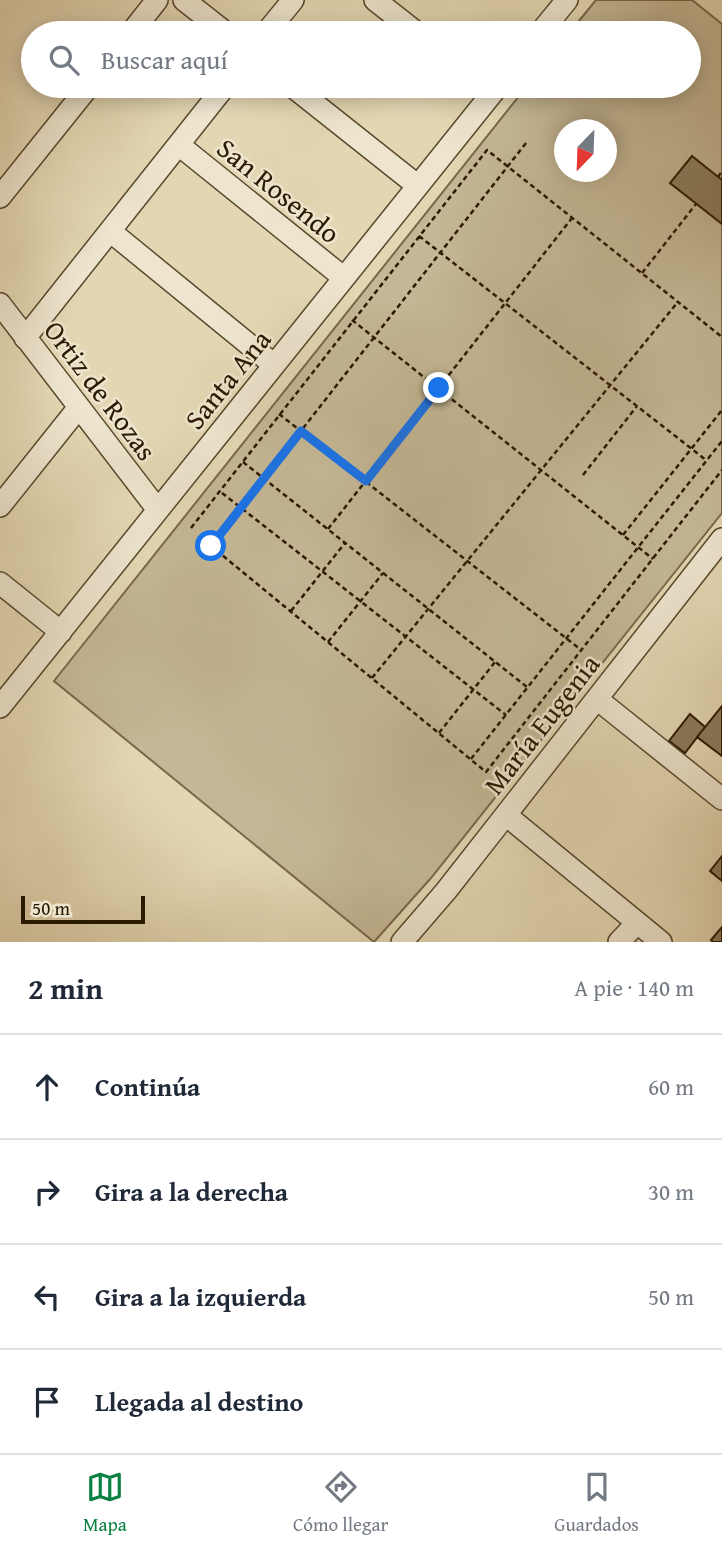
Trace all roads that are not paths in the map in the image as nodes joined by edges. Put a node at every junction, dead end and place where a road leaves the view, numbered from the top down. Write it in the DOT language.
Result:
graph roads {
  1 [pos="157,0"];
  2 [pos="184,0"];
  3 [pos="293,0"];
  4 [pos="375,0"];
  5 [pos="567,0"];
  6 [pos="140,21"];
  7 [pos="211,21"];
  8 [pos="276,21"];
  9 [pos="402,21"];
  10 [pos="550,21"];
  11 [pos="79,98"];
  12 [pos="215,98"];
  13 [pos="307,98"];
  14 [pos="484,98"];
  15 [pos="178,145"];
  16 [pos="418,186"];
  17 [pos="0,197"];
  18 [pos="110,232"];
  19 [pos="344,278"];
  20 [pos="4,318"];
  21 [pos="26,338"];
  22 [pos="274,365"];
  23 [pos="79,407"];
  24 [pos="0,506"];
  25 [pos="158,510"];
  26 [pos="722,539"];
  27 [pos="0,583"];
  28 [pos="61,632"];
  29 [pos="597,699"];
  30 [pos="0,707"];
  31 [pos="722,799"];
  32 [pos="506,815"];
  33 [pos="637,923"];
  34 [pos="402,942"];
  35 [pos="619,942"];
  36 [pos="661,942"];
  1 -- 6 [label="street"];
  2 -- 7 [label="street"];
  3 -- 8 [label="street"];
  4 -- 9 [label="street"];
  5 -- 10 [label="street"];
  11 -- 17 [label="street"];
  12 -- 15 [label="street"];
  13 -- 16 [label="street"];
  14 -- 16 [label="street, Santa Ana"];
  15 -- 18 [label="street"];
  15 -- 19 [label="street, San Rosendo"];
  16 -- 19 [label="street, Santa Ana"];
  18 -- 21 [label="street"];
  18 -- 22 [label="street"];
  19 -- 22 [label="street, Santa Ana"];
  20 -- 21 [label="street, Ortiz de Rozas"];
  21 -- 23 [label="street, Ortiz de Rozas"];
  22 -- 25 [label="street, Santa Ana"];
  23 -- 24 [label="street"];
  23 -- 25 [label="street, Ortiz de Rozas"];
  25 -- 28 [label="street, Santa Ana"];
  26 -- 29 [label="street, María Eugenia"];
  27 -- 28 [label="street"];
  28 -- 30 [label="street, Santa Ana"];
  29 -- 31 [label="street"];
  29 -- 32 [label="street, María Eugenia"];
  32 -- 33 [label="street"];
  32 -- 34 [label="street, María Eugenia"];
  33 -- 35 [label="street"];
  33 -- 36 [label="street"];
}
